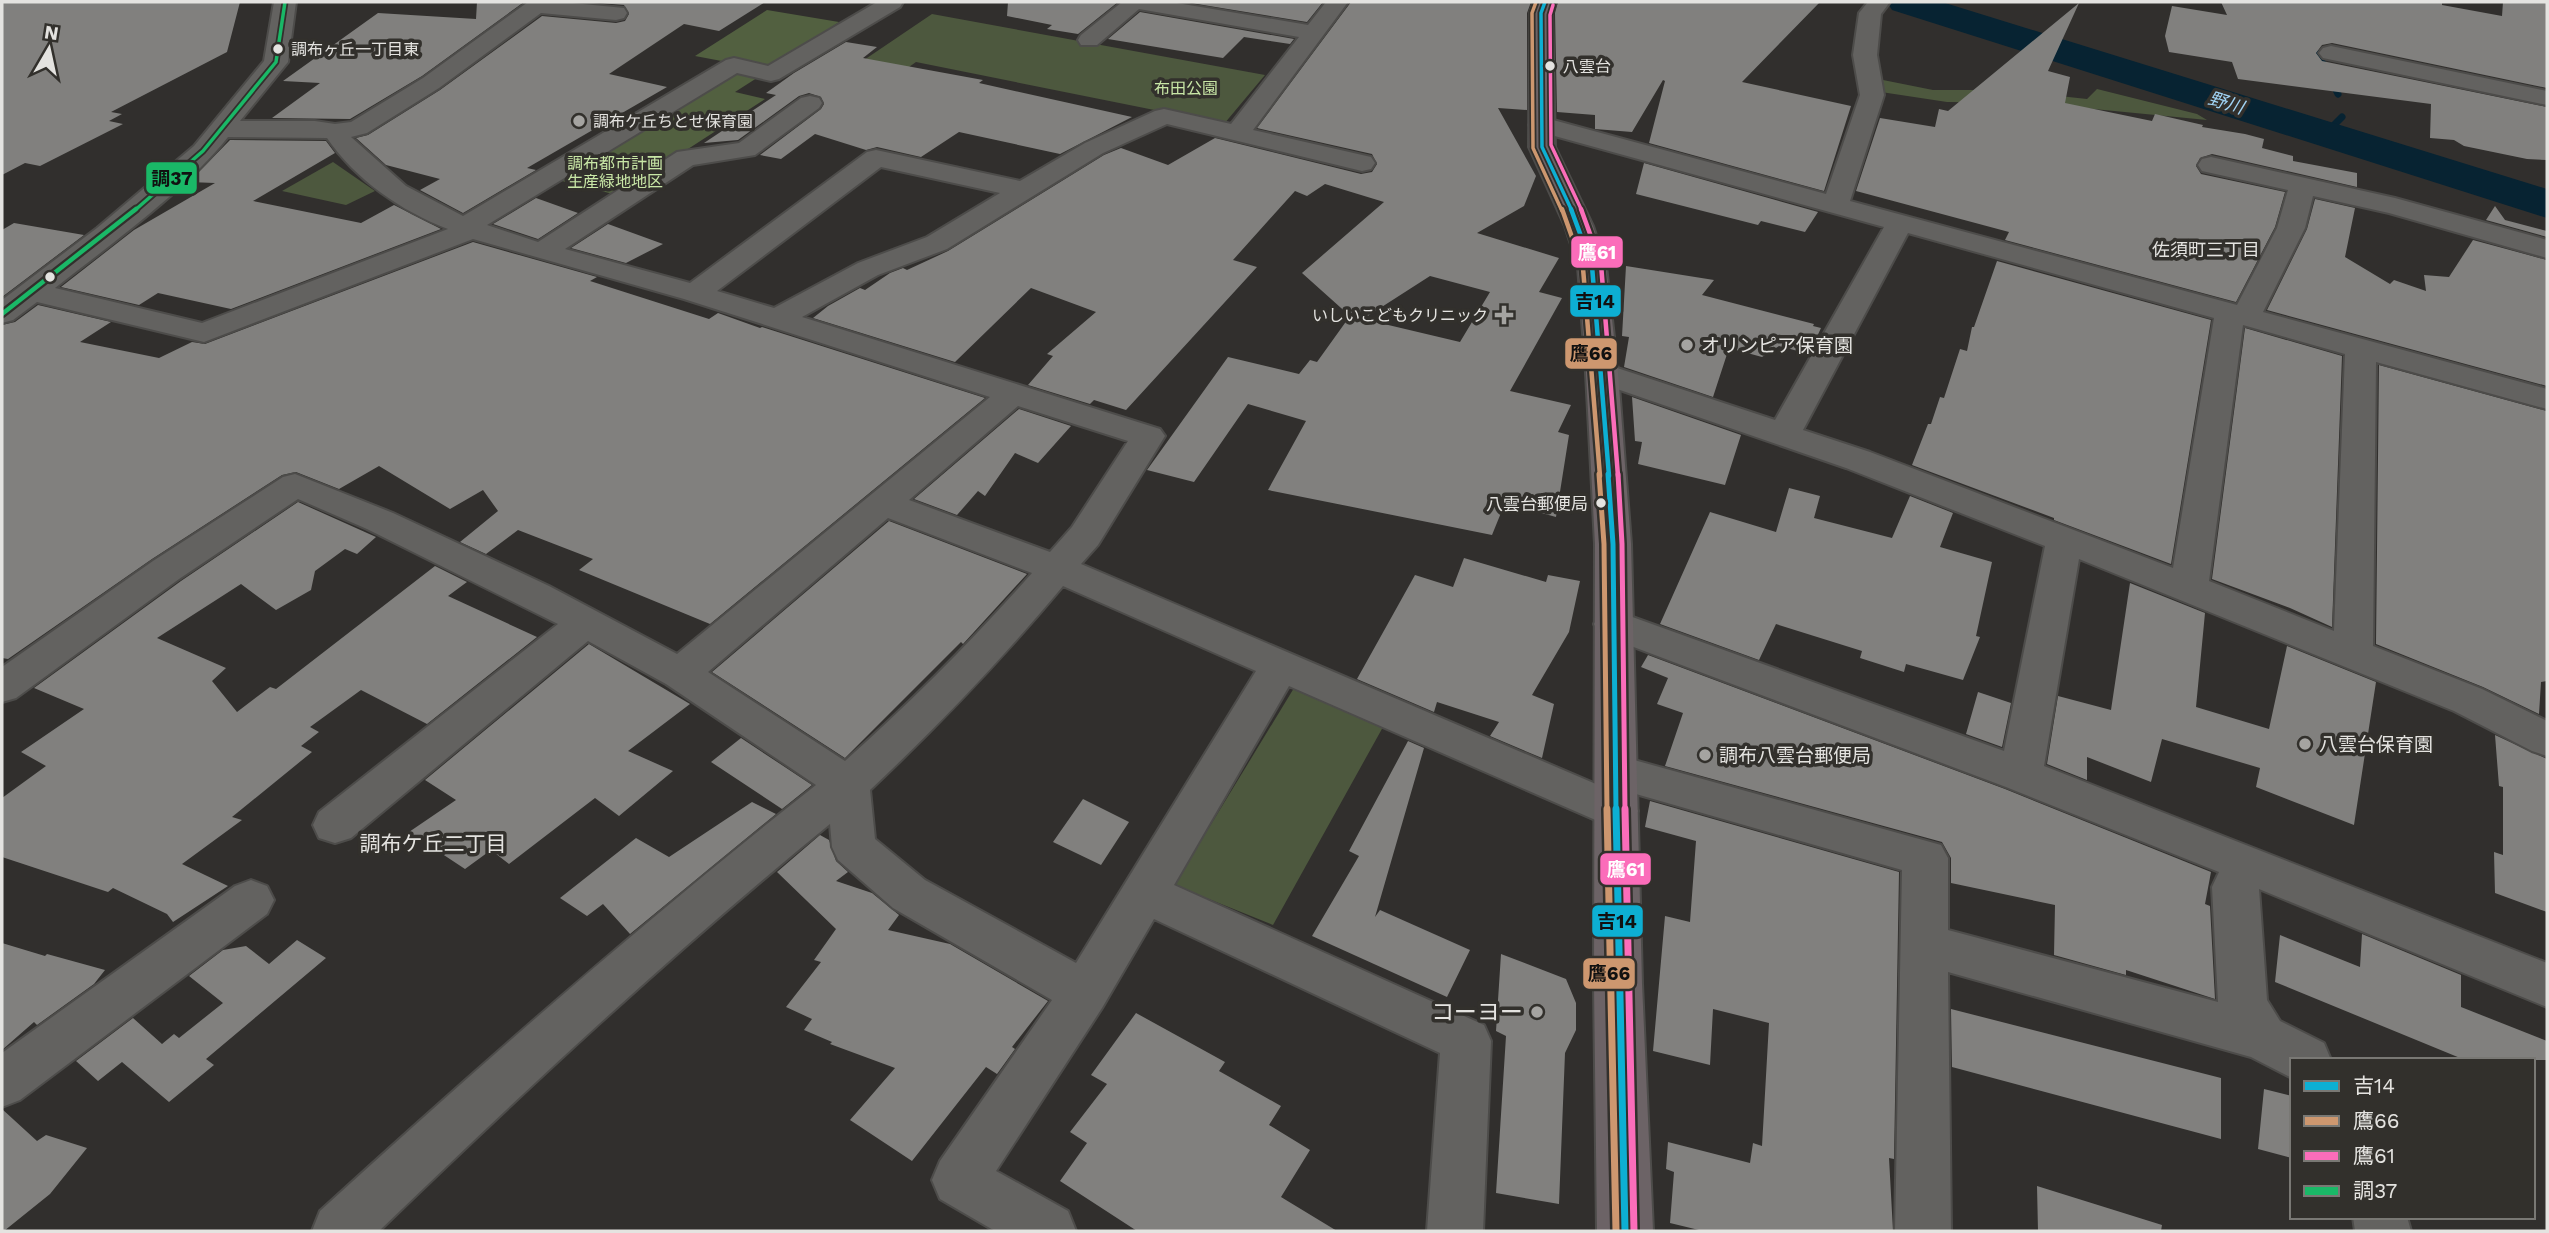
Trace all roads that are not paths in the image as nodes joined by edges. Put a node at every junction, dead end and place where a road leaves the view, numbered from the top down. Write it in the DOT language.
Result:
graph roads {
  1 [pos="285,2"];
  2 [pos="892,2"];
  3 [pos="1134,2"];
  4 [pos="1338,2"];
  5 [pos="1545,2"];
  6 [pos="1876,6"];
  7 [pos="616,13"];
  8 [pos="1315,33"];
  9 [pos="1089,40"];
  10 [pos="2331,53"];
  11 [pos="2547,98"];
  12 [pos="810,103"];
  13 [pos="1542,125"];
  14 [pos="221,129"];
  15 [pos="335,132"];
  16 [pos="1237,134"];
  17 [pos="1362,163"];
  18 [pos="2211,166"];
  19 [pos="2302,186"];
  20 [pos="1022,190"];
  21 [pos="1835,206"];
  22 [pos="1899,224"];
  23 [pos="470,227"];
  24 [pos="2547,248"];
  25 [pos="542,252"];
  26 [pos="34,292"];
  27 [pos="695,293"];
  28 [pos="2,314"];
  29 [pos="2238,316"];
  30 [pos="775,320"];
  31 [pos="2361,349"];
  32 [pos="1602,373"];
  33 [pos="1013,394"];
  34 [pos="2547,400"];
  35 [pos="1784,434"];
  36 [pos="884,503"];
  37 [pos="2064,540"];
  38 [pos="1058,569"];
  39 [pos="2189,588"];
  40 [pos="586,622"];
  41 [pos="1613,624"];
  42 [pos="2353,653"];
  43 [pos="1280,666"];
  44 [pos="680,674"];
  45 [pos="2,687"];
  46 [pos="2547,740"];
  47 [pos="2021,775"];
  48 [pos="848,784"];
  49 [pos="1616,791"];
  50 [pos="335,825"];
  51 [pos="2250,865"];
  52 [pos="1145,893"];
  53 [pos="251,900"];
  54 [pos="1925,945"];
  55 [pos="2547,985"];
  56 [pos="1085,993"];
  57 [pos="2262,1037"];
  58 [pos="2302,1058"];
  59 [pos="2,1083"];
  60 [pos="340,1231"];
  61 [pos="1048,1231"];
  62 [pos="1455,1231"];
  63 [pos="1625,1231"];
  64 [pos="1923,1231"];
  1 -- 14 [label="street"];
  2 -- 23 [label="street"];
  3 -- 8 [label="street"];
  3 -- 9 [label="street"];
  4 -- 8 [label="street"];
  5 -- 13 [label="main road"];
  6 -- 21 [label="street"];
  7 -- 15 [label="street"];
  8 -- 16 [label="street"];
  10 -- 11 [label="street"];
  12 -- 25 [label="street"];
  13 -- 21 [label="street"];
  13 -- 32 [label="main road"];
  14 -- 15 [label="street"];
  14 -- 26 [label="street"];
  15 -- 23 [label="street"];
  16 -- 17 [label="street"];
  16 -- 20 [label="street"];
  18 -- 19 [label="street"];
  19 -- 24 [label="street"];
  19 -- 29 [label="street"];
  20 -- 27 [label="street"];
  20 -- 30 [label="street"];
  21 -- 22 [label="street"];
  22 -- 29 [label="street"];
  22 -- 35 [label="street"];
  23 -- 25 [label="street"];
  23 -- 26 [label="street"];
  25 -- 27 [label="street"];
  26 -- 28 [label="street"];
  27 -- 30 [label="street"];
  29 -- 31 [label="street"];
  29 -- 39 [label="street"];
  30 -- 33 [label="street"];
  31 -- 34 [label="street"];
  31 -- 42 [label="street"];
  32 -- 35 [label="street"];
  32 -- 41 [label="main road"];
  33 -- 36 [label="street"];
  33 -- 38 [label="street"];
  35 -- 37 [label="street"];
  36 -- 38 [label="street"];
  36 -- 44 [label="street"];
  37 -- 39 [label="street"];
  37 -- 47 [label="street"];
  38 -- 43 [label="street"];
  38 -- 48 [label="street"];
  39 -- 42 [label="street"];
  40 -- 44 [label="street"];
  40 -- 45 [label="street"];
  40 -- 50 [label="street"];
  41 -- 47 [label="street"];
  41 -- 49 [label="main road"];
  42 -- 46 [label="street"];
  43 -- 49 [label="street"];
  43 -- 52 [label="street"];
  44 -- 48 [label="street"];
  47 -- 51 [label="street"];
  48 -- 56 [label="street"];
  48 -- 60 [label="street"];
  49 -- 54 [label="street"];
  49 -- 63 [label="main road"];
  51 -- 55 [label="street"];
  51 -- 57 [label="street"];
  52 -- 56 [label="street"];
  52 -- 62 [label="street"];
  53 -- 59 [label="street"];
  54 -- 57 [label="street"];
  54 -- 64 [label="street"];
  56 -- 61 [label="street"];
  57 -- 58 [label="street"];
}
